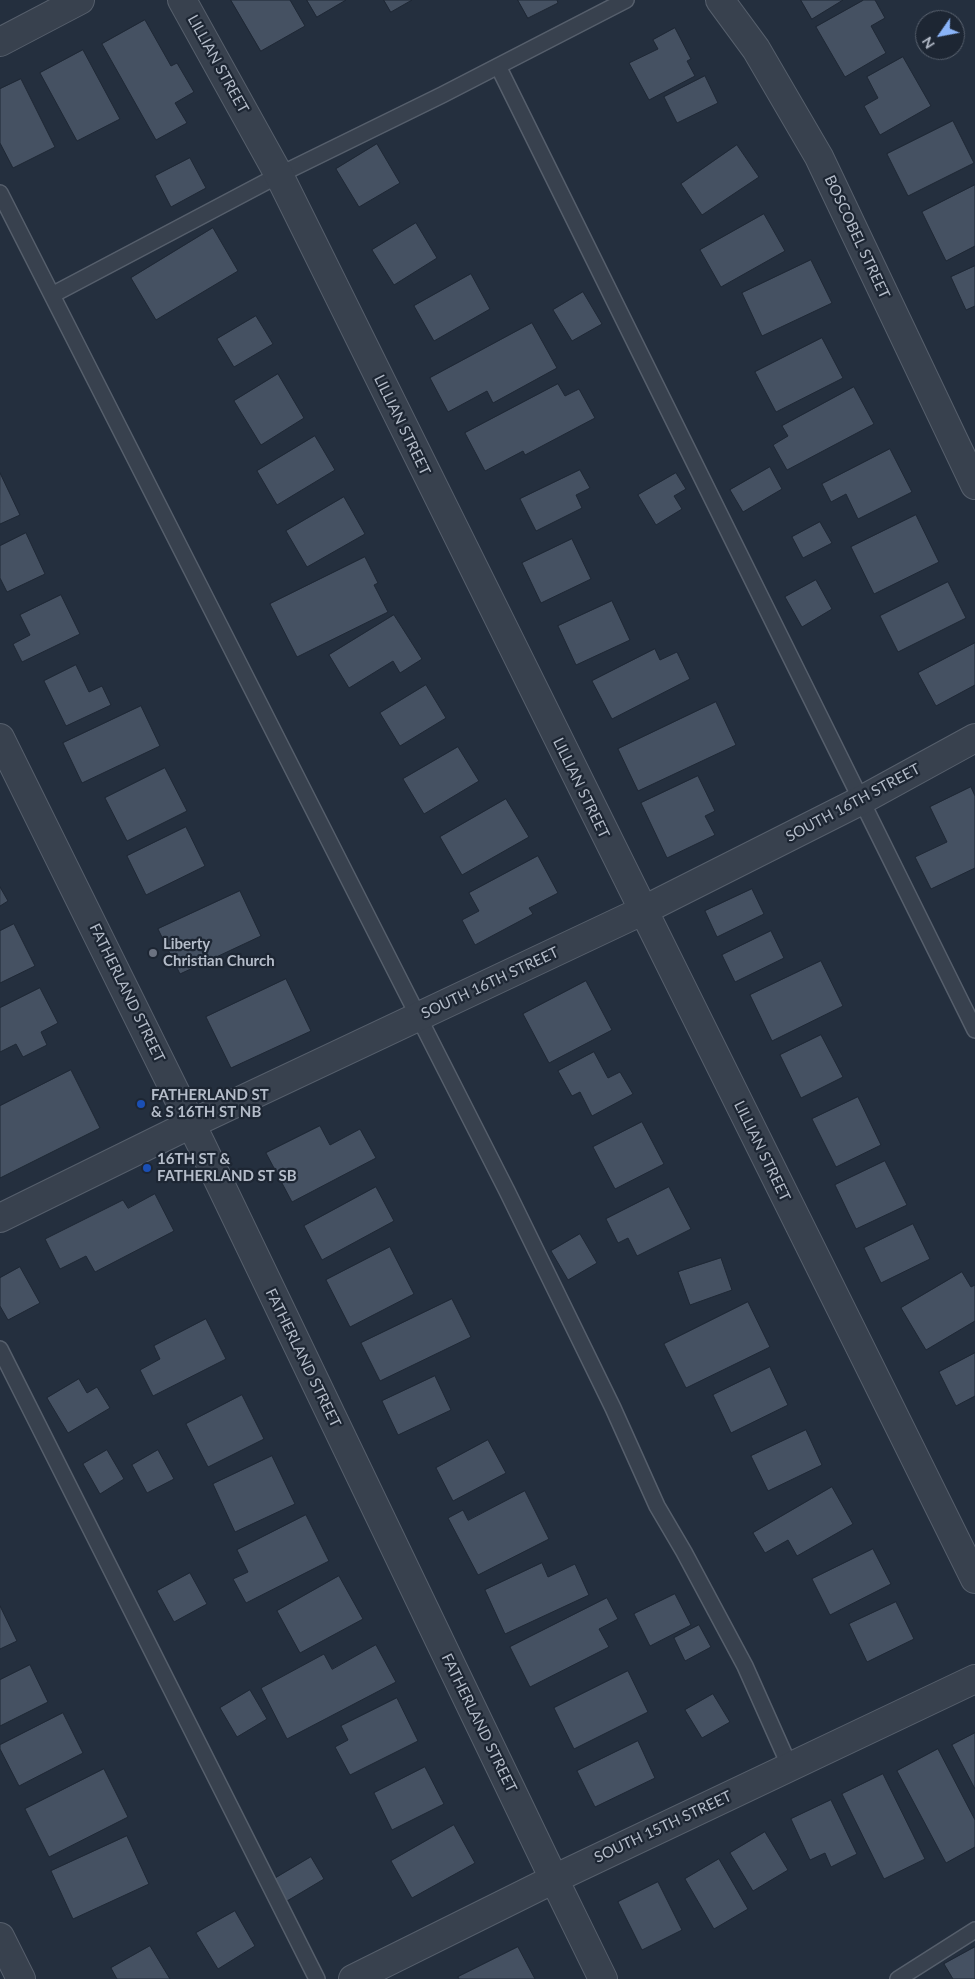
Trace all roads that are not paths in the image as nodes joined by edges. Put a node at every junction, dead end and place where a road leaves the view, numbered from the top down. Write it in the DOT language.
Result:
graph roads {
  1 [pos="80,0"];
  2 [pos="182,0"];
  3 [pos="626,0"];
  4 [pos="720,0"];
  5 [pos="0,42"];
  6 [pos="498,66"];
  7 [pos="279,175"];
  8 [pos="0,193"];
  9 [pos="52,295"];
  10 [pos="975,485"];
  11 [pos="0,738"];
  12 [pos="975,738"];
  13 [pos="860,800"];
  14 [pos="642,911"];
  15 [pos="419,1017"];
  16 [pos="975,1030"];
  17 [pos="191,1124"];
  18 [pos="0,1218"];
  19 [pos="0,1349"];
  20 [pos="975,1579"];
  21 [pos="975,1679"];
  22 [pos="790,1767"];
  23 [pos="554,1879"];
  24 [pos="975,1930"];
  25 [pos="0,1937"];
  26 [pos="21,1979"];
  27 [pos="317,1979"];
  28 [pos="353,1979"];
  29 [pos="603,1979"];
  30 [pos="898,1979"];
  1 -- 5 [label="street"];
  2 -- 7 [label="street, LILLIAN STREET"];
  3 -- 6 [label="lane"];
  4 -- 10 [label="street, BOSCOBEL STREET"];
  6 -- 7 [label="lane"];
  6 -- 13 [label="lane"];
  7 -- 9 [label="lane"];
  7 -- 14 [label="street, LILLIAN STREET"];
  8 -- 9 [label="lane"];
  9 -- 15 [label="lane"];
  11 -- 17 [label="street, FATHERLAND STREET"];
  12 -- 13 [label="street, SOUTH 16TH STREET"];
  13 -- 14 [label="street, SOUTH 16TH STREET"];
  13 -- 16 [label="lane"];
  14 -- 15 [label="street, SOUTH 16TH STREET"];
  14 -- 20 [label="street, LILLIAN STREET"];
  15 -- 17 [label="street, SOUTH 16TH STREET"];
  15 -- 22 [label="lane"];
  17 -- 18 [label="street, SOUTH 16TH STREET"];
  17 -- 23 [label="street, FATHERLAND STREET"];
  19 -- 27 [label="lane"];
  21 -- 22 [label="street, SOUTH 15TH STREET"];
  22 -- 23 [label="street, SOUTH 15TH STREET"];
  23 -- 28 [label="street, SOUTH 15TH STREET"];
  23 -- 29 [label="street, FATHERLAND STREET"];
  24 -- 30 [label="lane"];
  25 -- 26 [label="street"];
}
